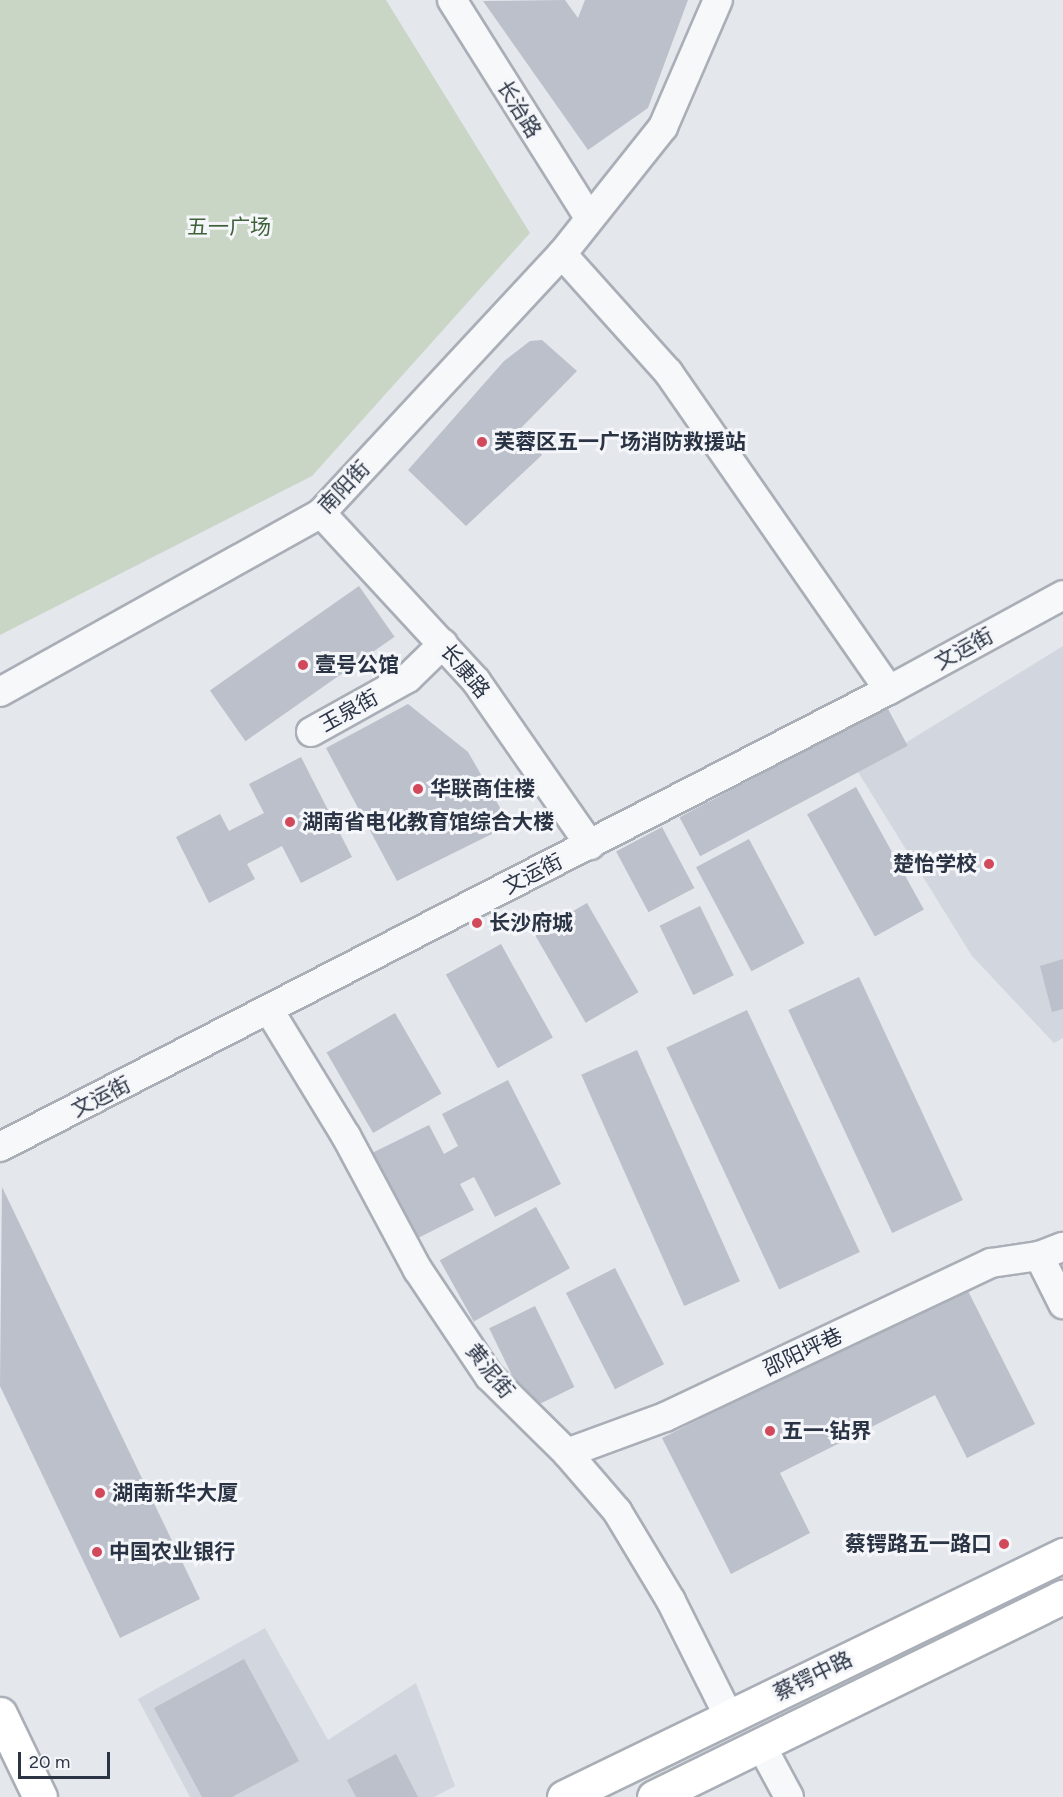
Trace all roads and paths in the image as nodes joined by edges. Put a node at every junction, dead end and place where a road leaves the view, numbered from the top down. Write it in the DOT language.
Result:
graph roads {
  1 [pos="452,0"];
  2 [pos="718,0"];
  3 [pos="588,216"];
  4 [pos="562,254"];
  5 [pos="321,513"];
  6 [pos="1063,594"];
  7 [pos="443,644"];
  8 [pos="889,690"];
  9 [pos="0,692"];
  10 [pos="311,732"];
  11 [pos="590,845"];
  12 [pos="269,1010"];
  13 [pos="0,1147"];
  14 [pos="1051,1251"];
  15 [pos="1063,1304"];
  16 [pos="567,1453"];
  17 [pos="1063,1555"];
  18 [pos="1063,1597"];
  19 [pos="0,1714"];
  20 [pos="729,1717"];
  21 [pos="761,1745"];
  22 [pos="39,1797"];
  23 [pos="564,1797"];
  24 [pos="654,1797"];
  25 [pos="789,1797"];
  1 -- 3 [label="street, 长治路"];
  2 -- 3 [label="street, 南阳街"];
  3 -- 4 [label="street, 南阳街"];
  4 -- 5 [label="street, 南阳街"];
  4 -- 8 [label="street"];
  5 -- 7 [label="street, 长康路"];
  5 -- 9 [label="street, 南阳街"];
  6 -- 8 [label="street, 文运街"];
  7 -- 10 [label="street, 玉泉街"];
  7 -- 11 [label="street, 长康路"];
  8 -- 11 [label="street, 文运街"];
  11 -- 12 [label="street, 文运街"];
  12 -- 13 [label="street, 文运街"];
  12 -- 16 [label="street, 黄泥街"];
  14 -- 15 [label="street"];
  14 -- 16 [label="street, 邵阳坪巷"];
  16 -- 20 [label="street, 黄泥街"];
  17 -- 20 [label="main road, 蔡锷中路"];
  18 -- 21 [label="main road, 蔡锷中路"];
  19 -- 22 [label="main road"];
  20 -- 23 [label="main road, 蔡锷中路"];
  21 -- 24 [label="main road, 蔡锷中路"];
  21 -- 25 [label="street"];
}
